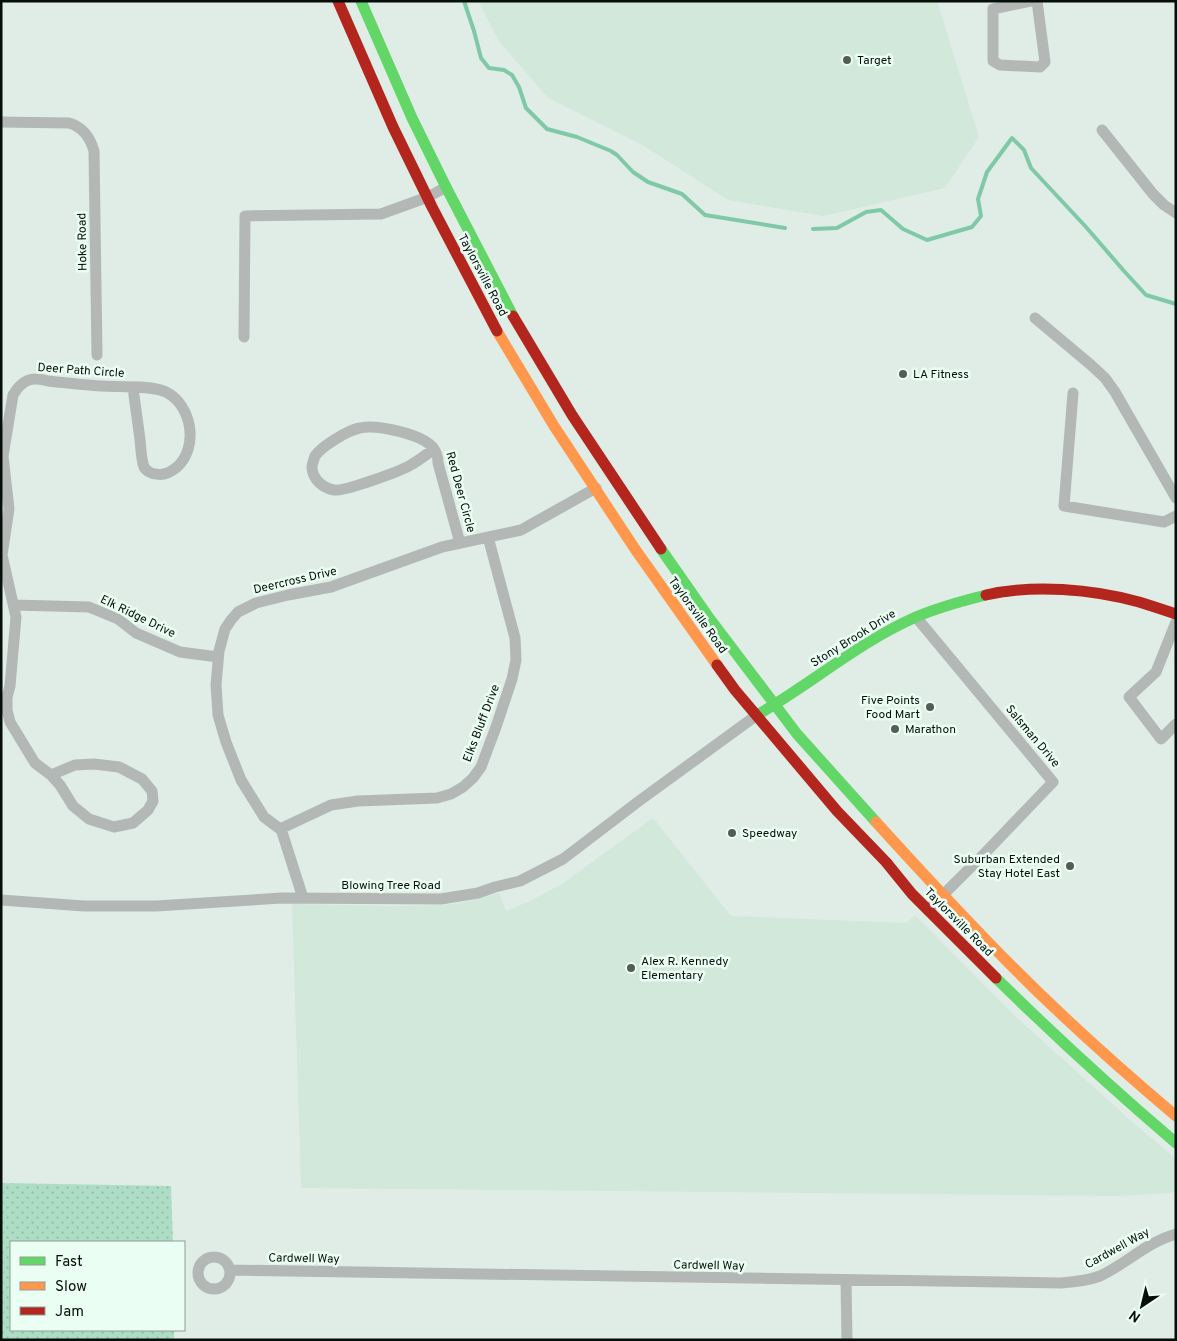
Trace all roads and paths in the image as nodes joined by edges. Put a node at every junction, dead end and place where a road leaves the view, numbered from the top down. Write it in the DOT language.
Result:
graph roads {
  1 [pos="338,1"];
  2 [pos="361,1"];
  3 [pos="1031,1"];
  4 [pos="1036,1"];
  5 [pos="1,122"];
  6 [pos="1102,130"];
  7 [pos="446,187"];
  8 [pos="428,197"];
  9 [pos="1176,213"];
  10 [pos="1035,318"];
  11 [pos="244,336"];
  12 [pos="97,355"];
  13 [pos="133,387"];
  14 [pos="1073,393"];
  15 [pos="434,449"];
  16 [pos="596,488"];
  17 [pos="1176,498"];
  18 [pos="1176,516"];
  19 [pos="488,537"];
  20 [pos="460,543"];
  21 [pos="14,605"];
  22 [pos="1176,614"];
  23 [pos="916,617"];
  24 [pos="1176,622"];
  25 [pos="218,657"];
  26 [pos="774,705"];
  27 [pos="757,715"];
  28 [pos="1176,724"];
  29 [pos="51,775"];
  30 [pos="280,829"];
  31 [pos="943,895"];
  32 [pos="304,898"];
  33 [pos="1,900"];
  34 [pos="928,910"];
  35 [pos="1176,1116"];
  36 [pos="1176,1142"];
  37 [pos="1176,1234"];
  38 [pos="230,1270"];
  39 [pos="846,1281"];
  40 [pos="846,1340"];
  1 -- 8 [label="main road, Taylorsville Road"];
  2 -- 7 [label="main road, Taylorsville Road"];
  3 -- 4 [label="street"];
  5 -- 12 [label="street, Hoke Road"];
  6 -- 9 [label="street"];
  7 -- 8 [label="street"];
  7 -- 26 [label="main road, Taylorsville Road"];
  8 -- 11 [label="street"];
  8 -- 16 [label="main road, Taylorsville Road"];
  10 -- 17 [label="street"];
  13 -- 13 [label="street, Deer Path Circle"];
  13 -- 21 [label="street, Deer Path Circle"];
  14 -- 18 [label="street"];
  15 -- 15 [label="street, Red Deer Circle"];
  15 -- 20 [label="street, Red Deer Circle"];
  16 -- 19 [label="street, Deercross Drive"];
  16 -- 27 [label="main road, Taylorsville Road"];
  19 -- 20 [label="street, Deercross Drive"];
  19 -- 30 [label="street, Elks Bluff Drive"];
  20 -- 25 [label="street, Deercross Drive"];
  21 -- 25 [label="street, Elk Ridge Drive"];
  21 -- 29 [label="street, Deer Path Circle"];
  22 -- 23 [label="main road, Stony Brook Drive"];
  23 -- 26 [label="main road, Stony Brook Drive"];
  23 -- 31 [label="street, Salsman Drive"];
  24 -- 28 [label="street"];
  25 -- 30 [label="street, Deercross Drive"];
  26 -- 27 [label="main road, Stony Brook Drive"];
  26 -- 31 [label="main road, Taylorsville Road"];
  27 -- 32 [label="street, Blowing Tree Road"];
  27 -- 34 [label="main road, Taylorsville Road"];
  29 -- 29 [label="street, Deer Path Circle"];
  30 -- 32 [label="street, Deercross Drive"];
  31 -- 34 [label="street, Salsman Drive"];
  31 -- 35 [label="main road, Taylorsville Road"];
  32 -- 33 [label="street, Blowing Tree Road"];
  34 -- 36 [label="main road, Taylorsville Road"];
  37 -- 39 [label="street, Cardwell Way"];
  38 -- 39 [label="street, Cardwell Way"];
  39 -- 40 [label="street"];
}
